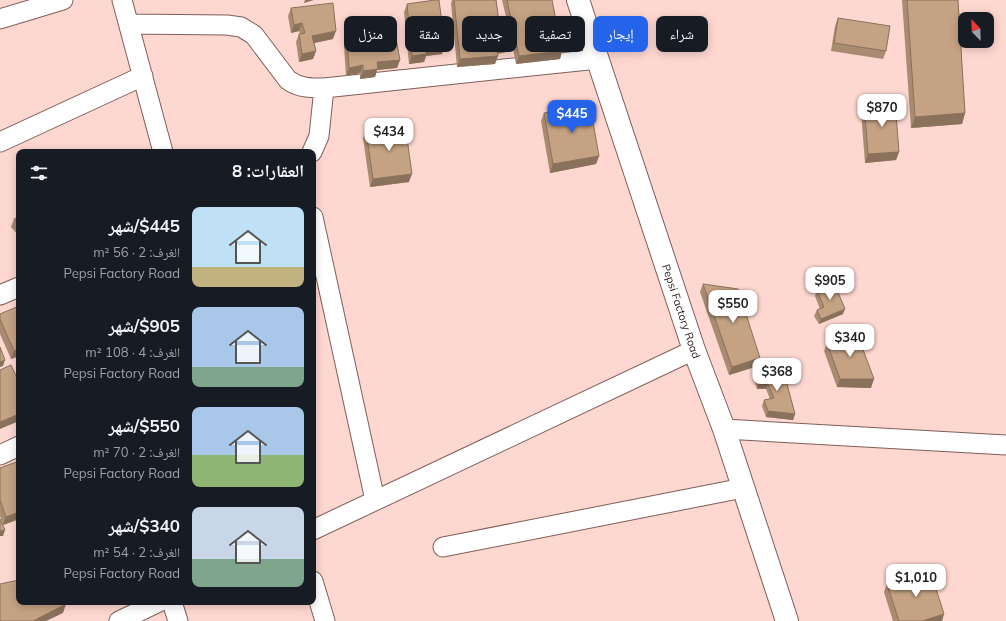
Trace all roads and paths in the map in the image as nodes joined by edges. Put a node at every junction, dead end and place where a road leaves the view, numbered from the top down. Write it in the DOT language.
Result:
graph roads {
  1 [pos="63,0"];
  2 [pos="122,0"];
  3 [pos="578,0"];
  4 [pos="0,19"];
  5 [pos="129,24"];
  6 [pos="598,59"];
  7 [pos="143,76"];
  8 [pos="324,88"];
  9 [pos="0,142"];
  10 [pos="162,149"];
  11 [pos="313,149"];
  12 [pos="316,231"];
  13 [pos="16,288"];
  14 [pos="0,295"];
  15 [pos="694,350"];
  16 [pos="724,429"];
  17 [pos="1006,445"];
  18 [pos="16,447"];
  19 [pos="0,454"];
  20 [pos="743,488"];
  21 [pos="375,500"];
  22 [pos="316,529"];
  23 [pos="443,547"];
  24 [pos="316,591"];
  25 [pos="154,605"];
  26 [pos="173,605"];
  27 [pos="119,621"];
  28 [pos="178,621"];
  29 [pos="325,621"];
  30 [pos="787,621"];
  1 -- 4 [label="street"];
  2 -- 5 [label="street"];
  3 -- 6 [label="main road, Pepsi Factory Road"];
  5 -- 7 [label="street"];
  5 -- 8 [label="street"];
  6 -- 8 [label="street"];
  6 -- 15 [label="main road, Pepsi Factory Road"];
  7 -- 9 [label="street"];
  7 -- 10 [label="street"];
  8 -- 11 [label="street"];
  12 -- 21 [label="street"];
  13 -- 14 [label="street"];
  15 -- 16 [label="main road, Pepsi Factory Road"];
  15 -- 21 [label="street"];
  16 -- 17 [label="street"];
  16 -- 20 [label="main road, Pepsi Factory Road"];
  18 -- 19 [label="street"];
  20 -- 23 [label="street"];
  20 -- 30 [label="main road, Pepsi Factory Road"];
  21 -- 22 [label="street"];
  24 -- 29 [label="street"];
  25 -- 27 [label="street"];
  26 -- 28 [label="street"];
}
